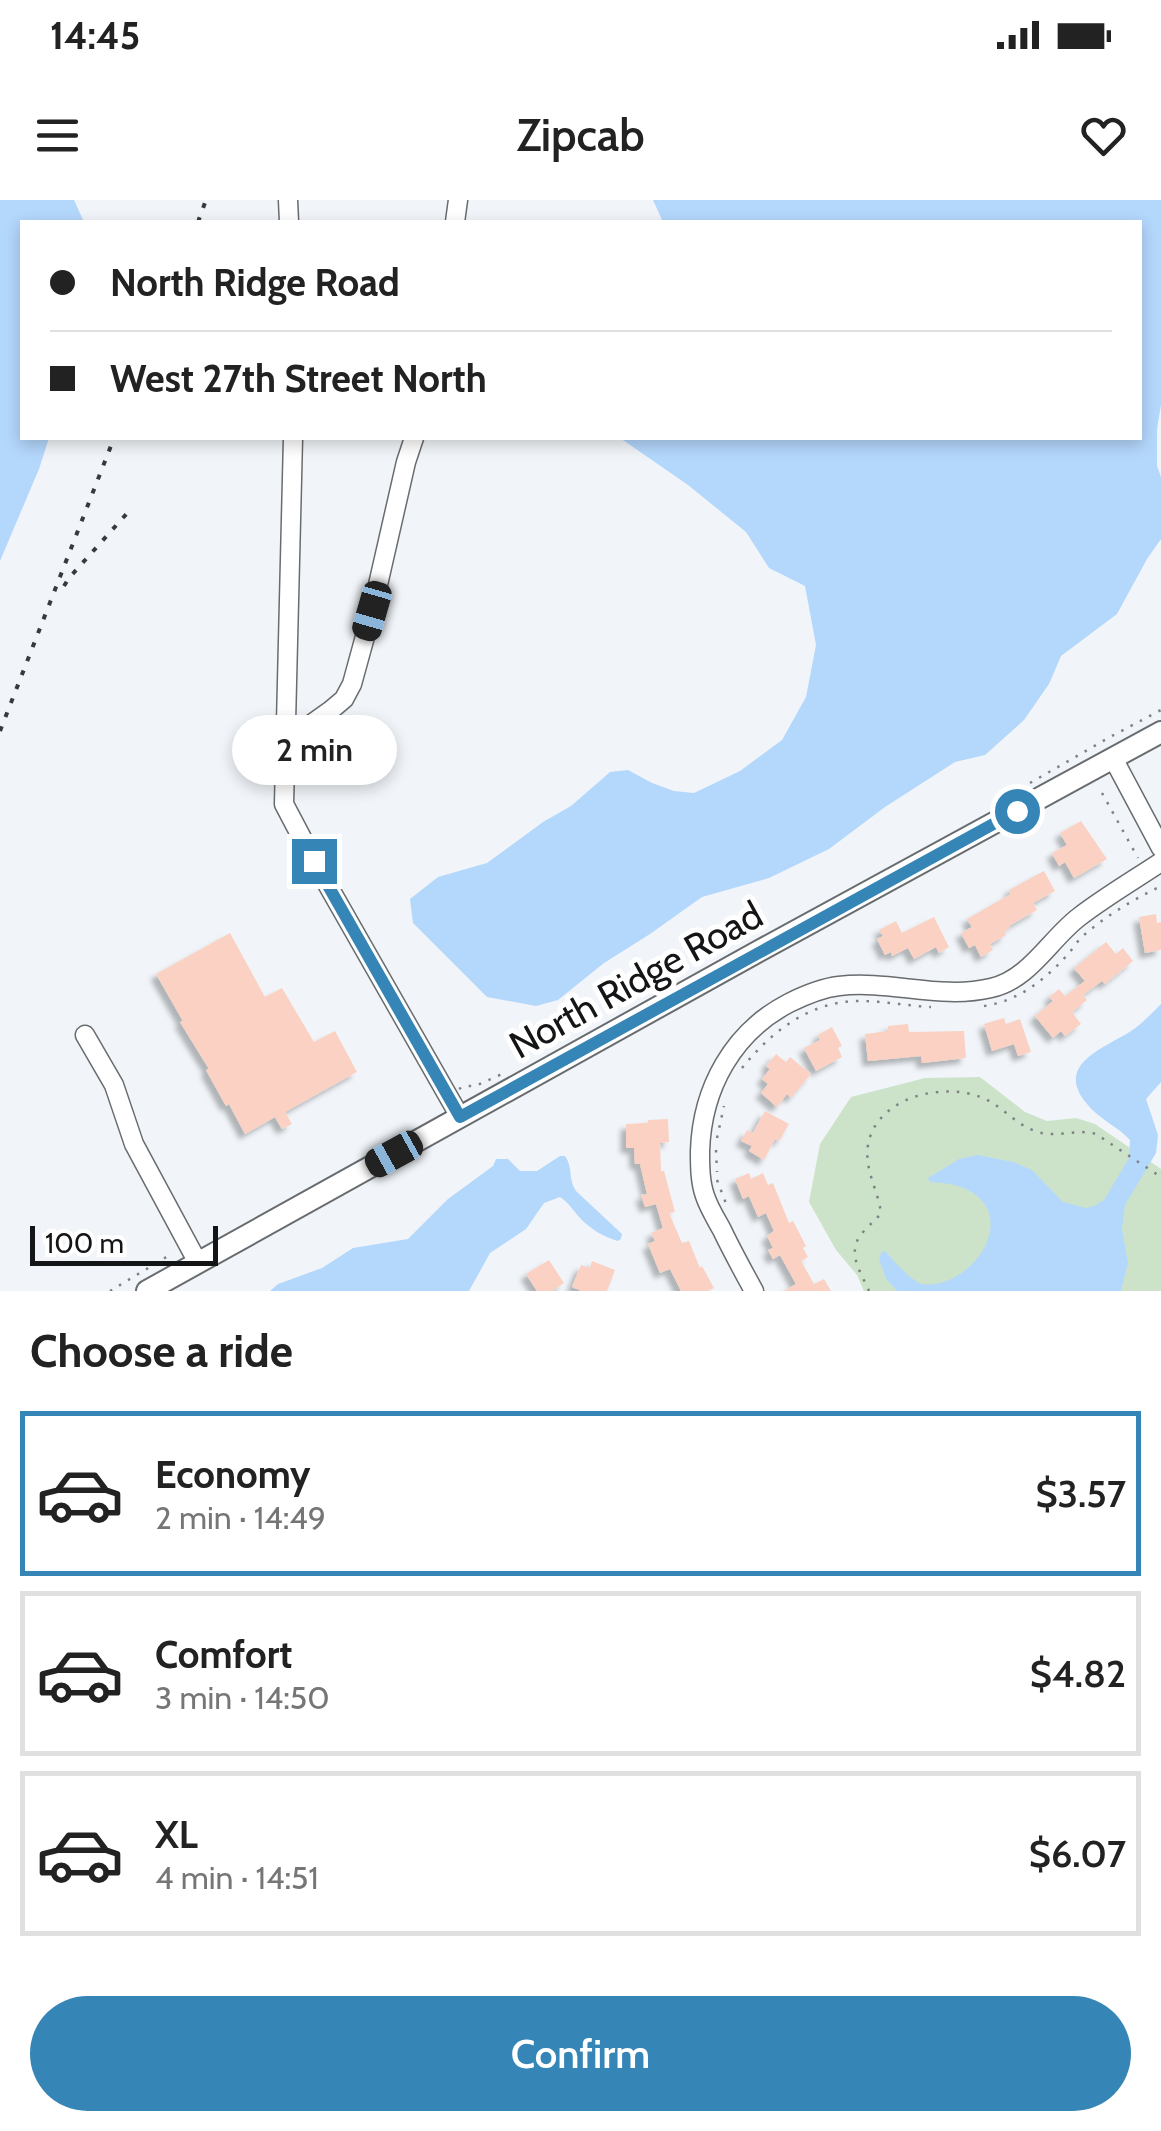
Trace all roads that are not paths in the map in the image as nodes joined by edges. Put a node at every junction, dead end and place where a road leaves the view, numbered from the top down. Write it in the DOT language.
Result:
graph roads {
  1 [pos="292,440"];
  2 [pos="413,440"];
  3 [pos="1161,732"];
  4 [pos="286,742"];
  5 [pos="1113,758"];
  6 [pos="1161,848"];
  7 [pos="1154,867"];
  8 [pos="85,1035"];
  9 [pos="460,1117"];
  10 [pos="197,1262"];
  11 [pos="147,1291"];
  12 [pos="754,1291"];
  1 -- 4 [label="street"];
  2 -- 4 [label="street"];
  3 -- 5 [label="main road, North Ridge Road"];
  4 -- 9 [label="street"];
  5 -- 6 [label="street"];
  5 -- 9 [label="main road, North Ridge Road"];
  7 -- 12 [label="street"];
  8 -- 10 [label="street"];
  9 -- 10 [label="main road, North Ridge Road"];
  10 -- 11 [label="main road, North Ridge Road"];
}
